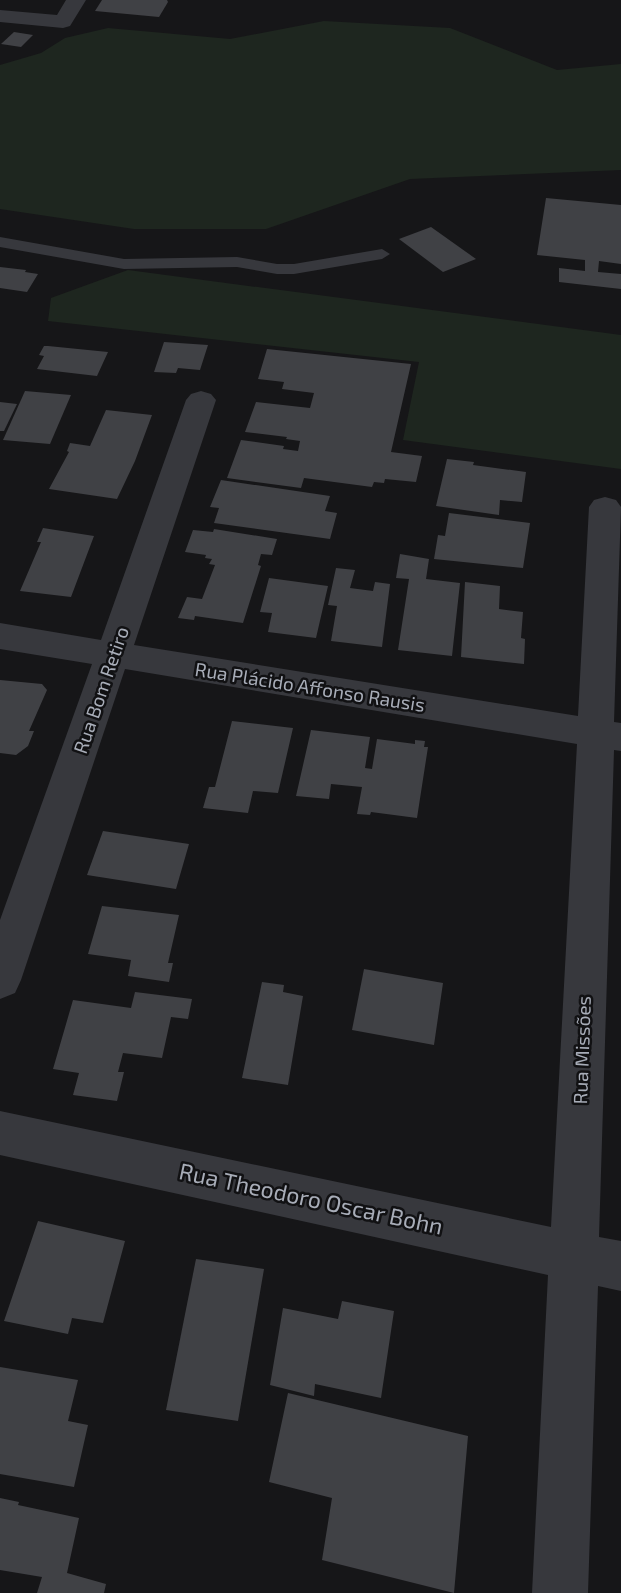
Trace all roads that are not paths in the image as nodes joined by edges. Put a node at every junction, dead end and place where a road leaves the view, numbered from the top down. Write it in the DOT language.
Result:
graph roads {
  1 [pos="76,0"];
  2 [pos="0,16"];
  3 [pos="0,243"];
  4 [pos="382,254"];
  5 [pos="201,400"];
  6 [pos="605,507"];
  7 [pos="0,636"];
  8 [pos="113,654"];
  9 [pos="608,735"];
  10 [pos="0,981"];
  11 [pos="0,1133"];
  12 [pos="597,1261"];
  13 [pos="560,1593"];
  1 -- 2 [label="street"];
  3 -- 4 [label="lane"];
  5 -- 8 [label="street, Rua Bom Retiro"];
  6 -- 9 [label="street, Rua Missões"];
  7 -- 8 [label="street, Rua Plácido Affonso Rausis"];
  8 -- 9 [label="street, Rua Plácido Affonso Rausis"];
  8 -- 10 [label="street, Rua Bom Retiro"];
  9 -- 12 [label="street, Rua Missões"];
  11 -- 12 [label="street, Rua Theodoro Oscar Bohn"];
  12 -- 13 [label="street, Rua Missões"];
}
